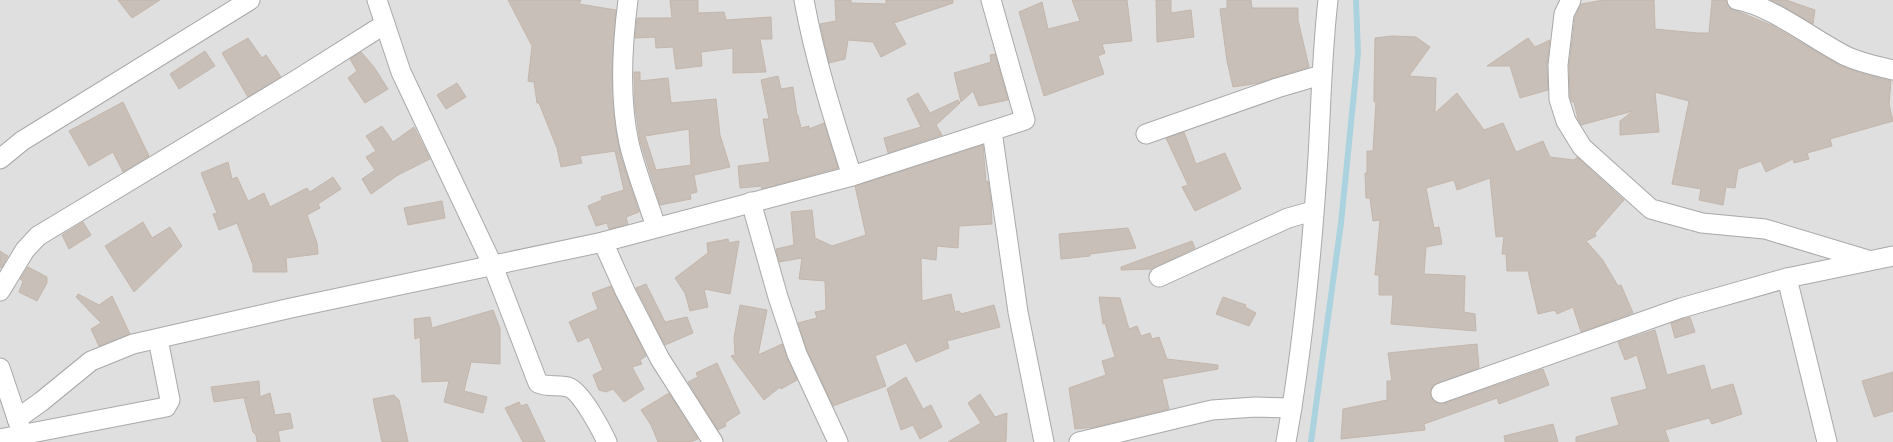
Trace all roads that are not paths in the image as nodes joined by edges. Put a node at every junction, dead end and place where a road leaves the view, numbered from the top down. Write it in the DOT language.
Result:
graph roads {
  1 [pos="250,0"];
  2 [pos="377,0"];
  3 [pos="628,0"];
  4 [pos="804,0"];
  5 [pos="991,0"];
  6 [pos="1328,0"];
  7 [pos="1571,0"];
  8 [pos="1737,0"];
  9 [pos="385,24"];
  10 [pos="1893,70"];
  11 [pos="1321,75"];
  12 [pos="992,131"];
  13 [pos="1146,134"];
  14 [pos="0,159"];
  15 [pos="852,176"];
  16 [pos="751,202"];
  17 [pos="1313,211"];
  18 [pos="656,227"];
  19 [pos="603,242"];
  20 [pos="1893,256"];
  21 [pos="1869,261"];
  22 [pos="6,265"];
  23 [pos="493,266"];
  24 [pos="1158,277"];
  25 [pos="1787,278"];
  26 [pos="0,291"];
  27 [pos="158,339"];
  28 [pos="0,368"];
  29 [pos="1441,393"];
  30 [pos="1292,408"];
  31 [pos="20,426"];
  32 [pos="0,438"];
  33 [pos="607,442"];
  34 [pos="713,442"];
  35 [pos="838,442"];
  36 [pos="1044,442"];
  37 [pos="1079,442"];
  38 [pos="1286,442"];
  39 [pos="1827,442"];
  1 -- 14 [label="street"];
  2 -- 9 [label="street"];
  3 -- 18 [label="street"];
  4 -- 15 [label="street"];
  5 -- 12 [label="street"];
  6 -- 11 [label="street"];
  7 -- 21 [label="street"];
  8 -- 10 [label="street"];
  9 -- 22 [label="street"];
  9 -- 23 [label="street"];
  11 -- 13 [label="street"];
  11 -- 17 [label="street"];
  12 -- 15 [label="street"];
  12 -- 36 [label="street"];
  15 -- 16 [label="street"];
  16 -- 18 [label="street"];
  16 -- 35 [label="street"];
  17 -- 24 [label="street"];
  17 -- 30 [label="street"];
  18 -- 19 [label="street"];
  19 -- 23 [label="street"];
  19 -- 34 [label="street"];
  20 -- 21 [label="street"];
  21 -- 25 [label="street"];
  22 -- 26 [label="street"];
  23 -- 27 [label="street"];
  23 -- 33 [label="street"];
  25 -- 29 [label="street"];
  25 -- 39 [label="street"];
  27 -- 31 [label="street"];
  27 -- 31 [label="street"];
  28 -- 31 [label="street"];
  30 -- 37 [label="street"];
  30 -- 38 [label="street"];
  31 -- 32 [label="street"];
}
